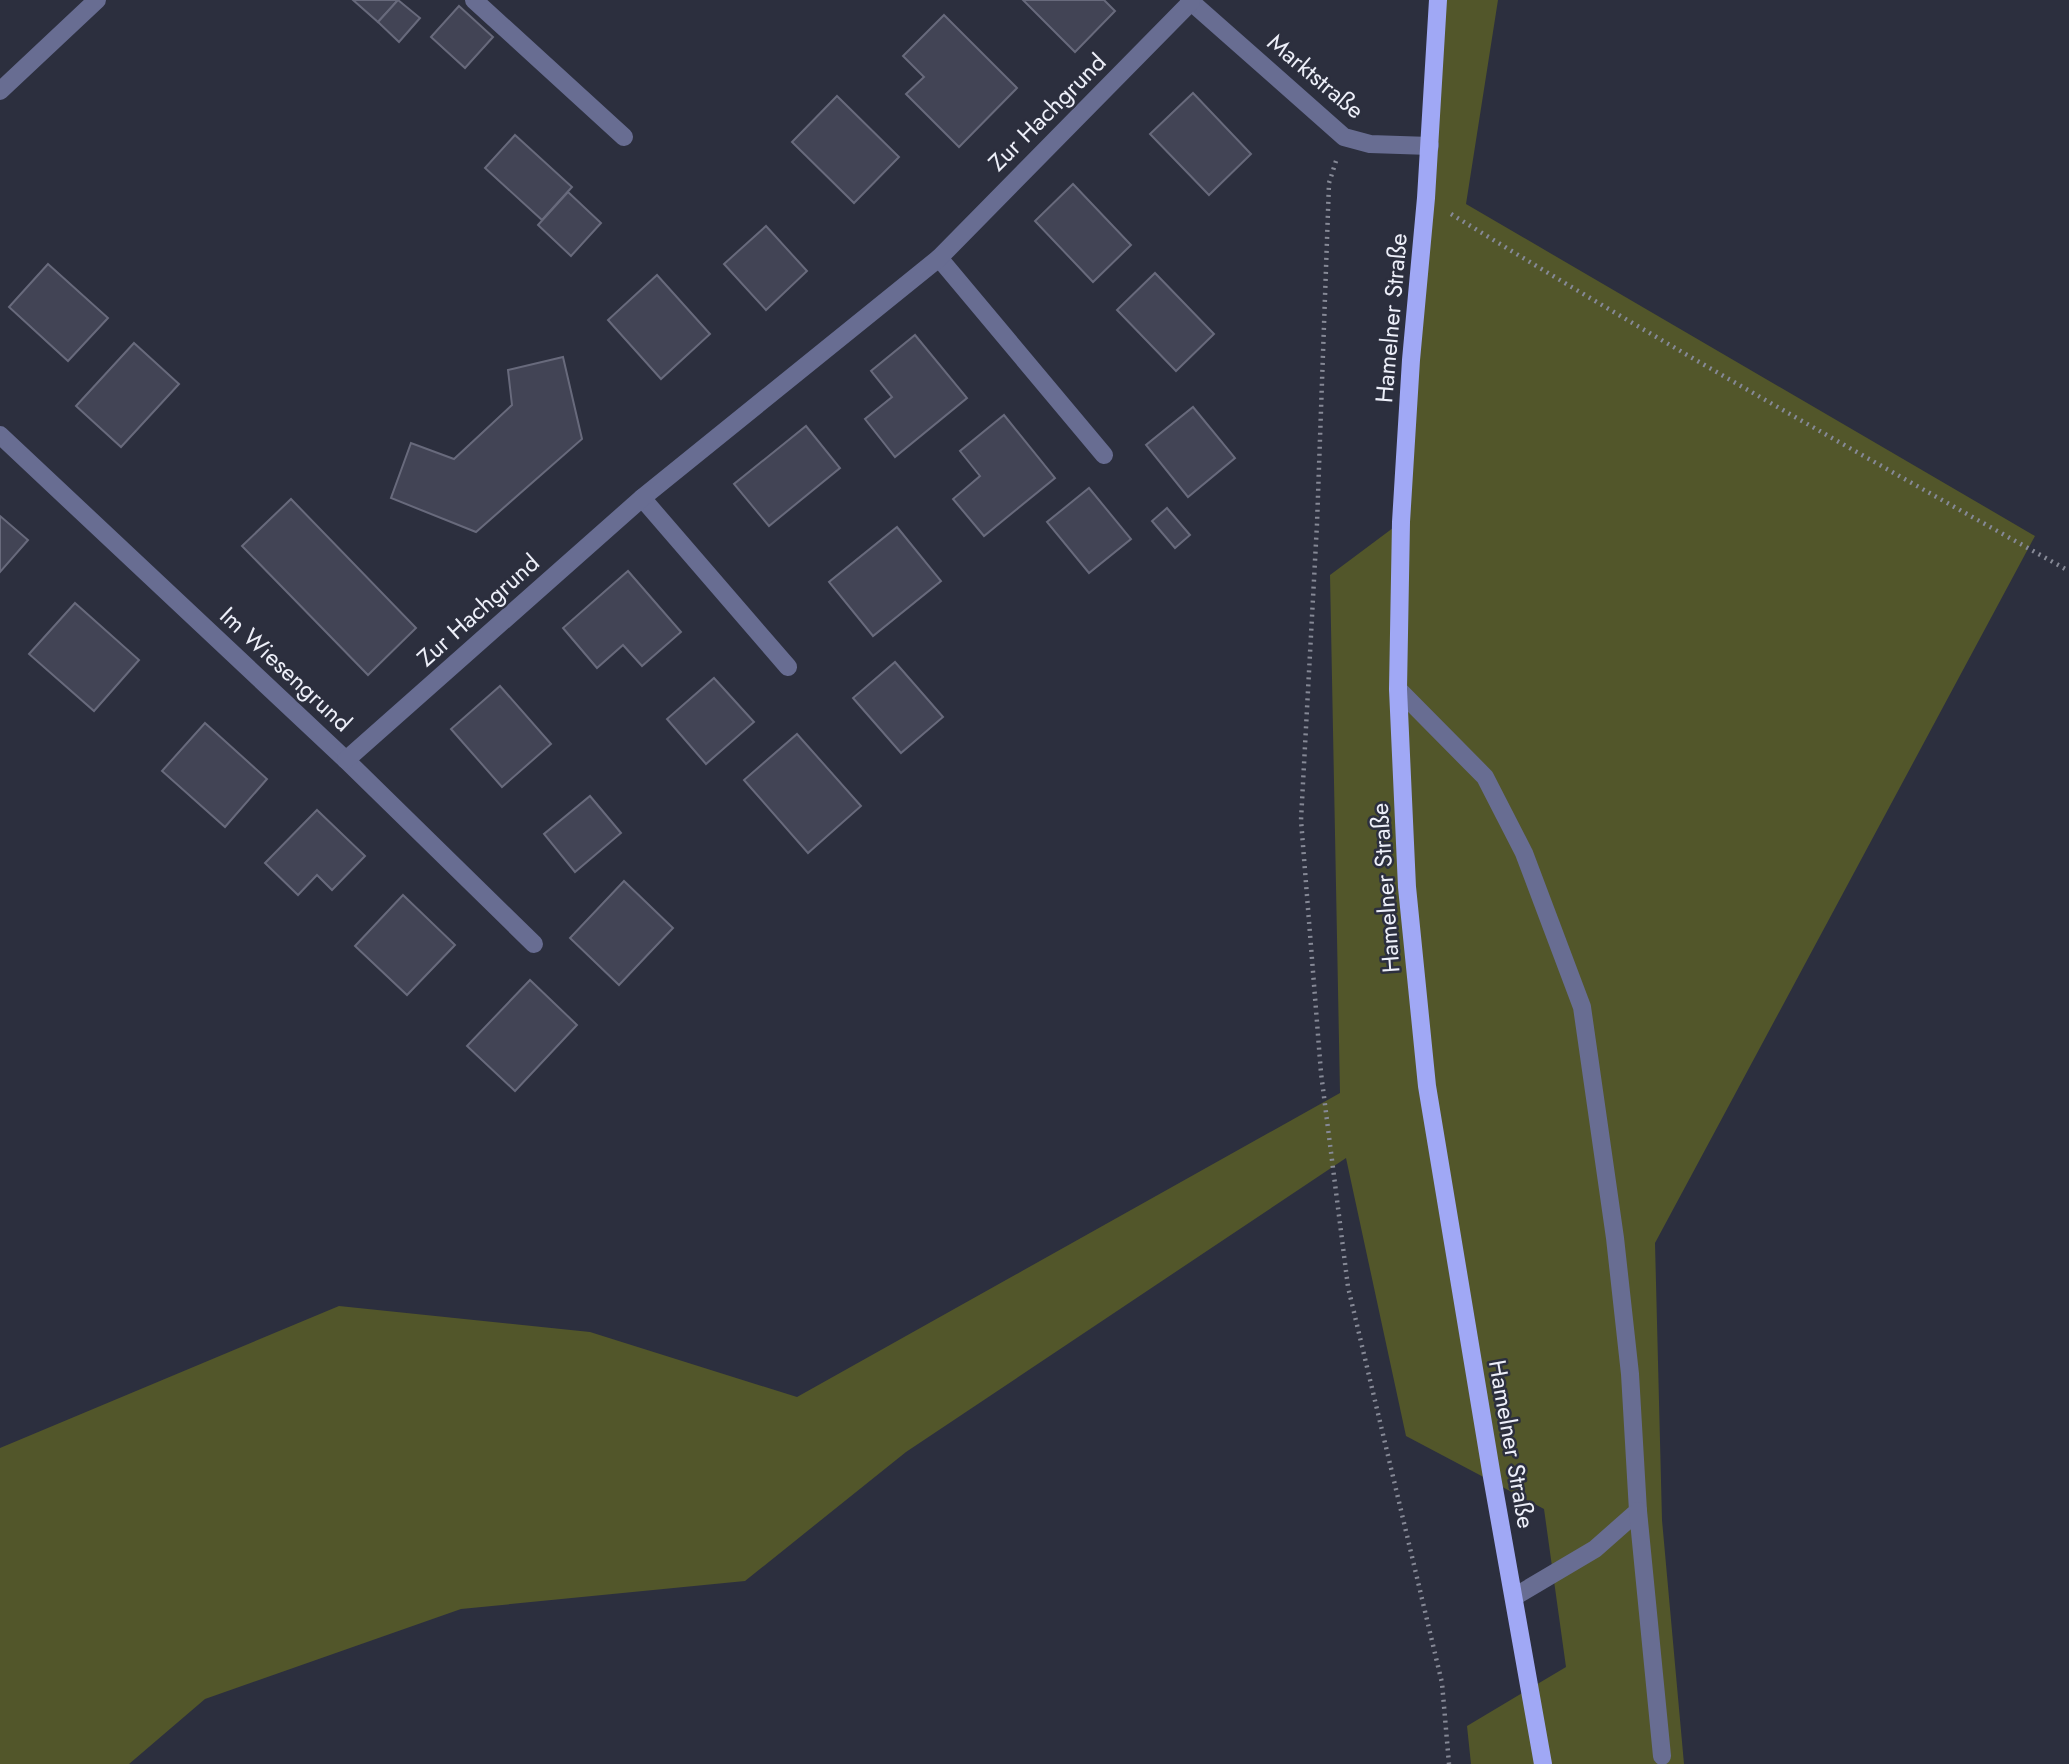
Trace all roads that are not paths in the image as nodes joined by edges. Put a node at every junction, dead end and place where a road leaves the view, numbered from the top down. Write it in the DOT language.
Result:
graph roads {
  1 [pos="97,0"];
  2 [pos="474,0"];
  3 [pos="1438,0"];
  4 [pos="1190,1"];
  5 [pos="0,91"];
  6 [pos="624,137"];
  7 [pos="1430,146"];
  8 [pos="939,258"];
  9 [pos="0,435"];
  10 [pos="1104,455"];
  11 [pos="642,498"];
  12 [pos="788,667"];
  13 [pos="1398,689"];
  14 [pos="346,760"];
  15 [pos="534,944"];
  16 [pos="1638,1511"];
  17 [pos="1514,1597"];
  18 [pos="1662,1756"];
  19 [pos="1544,1764"];
  1 -- 5 [label="street"];
  2 -- 6 [label="street"];
  3 -- 7 [label="main road, Hamelner Straße"];
  4 -- 7 [label="street, Marktstraße"];
  4 -- 8 [label="street, Zur Hachgrund"];
  7 -- 13 [label="main road, Hamelner Straße"];
  8 -- 10 [label="street"];
  8 -- 11 [label="street, Zur Hachgrund"];
  9 -- 14 [label="street, Im Wiesengrund"];
  11 -- 12 [label="street"];
  11 -- 14 [label="street, Zur Hachgrund"];
  13 -- 16 [label="street"];
  13 -- 17 [label="main road, Hamelner Straße"];
  14 -- 15 [label="street, Im Wiesengrund"];
  16 -- 17 [label="street"];
  16 -- 18 [label="street"];
  17 -- 19 [label="main road, Hamelner Straße"];
}
